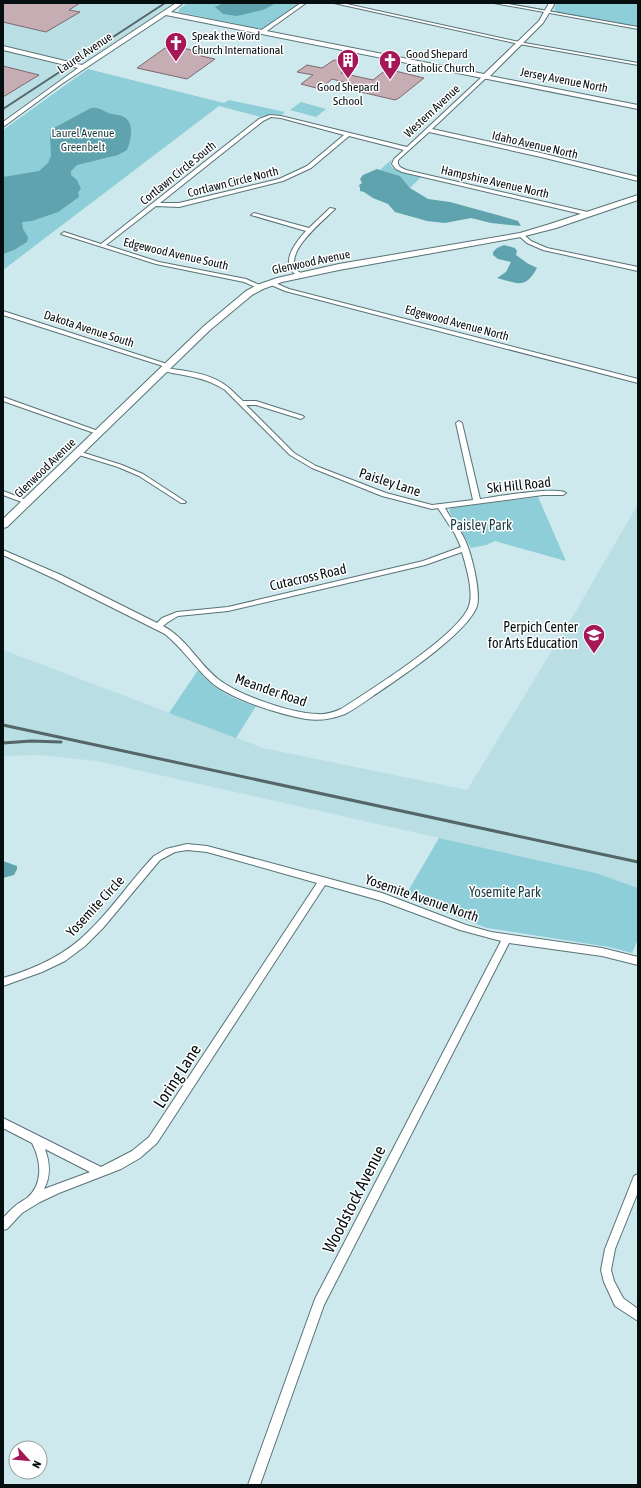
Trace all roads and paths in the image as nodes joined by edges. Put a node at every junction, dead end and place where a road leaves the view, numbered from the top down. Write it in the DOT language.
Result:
graph roads {
  1 [pos="180,3"];
  2 [pos="304,3"];
  3 [pos="336,3"];
  4 [pos="496,3"];
  5 [pos="552,3"];
  6 [pos="548,12"];
  7 [pos="165,13"];
  8 [pos="638,28"];
  9 [pos="262,32"];
  10 [pos="519,43"];
  11 [pos="3,48"];
  12 [pos="638,64"];
  13 [pos="83,67"];
  14 [pos="486,76"];
  15 [pos="638,106"];
  16 [pos="3,125"];
  17 [pos="428,130"];
  18 [pos="348,134"];
  19 [pos="407,149"];
  20 [pos="396,167"];
  21 [pos="638,179"];
  22 [pos="638,197"];
  23 [pos="156,204"];
  24 [pos="332,209"];
  25 [pos="590,214"];
  26 [pos="254,215"];
  27 [pos="310,230"];
  28 [pos="64,234"];
  29 [pos="521,235"];
  30 [pos="102,246"];
  31 [pos="638,269"];
  32 [pos="300,275"];
  33 [pos="271,283"];
  34 [pos="260,287"];
  35 [pos="3,313"];
  36 [pos="166,368"];
  37 [pos="638,381"];
  38 [pos="3,400"];
  39 [pos="242,403"];
  40 [pos="301,417"];
  41 [pos="459,423"];
  42 [pos="99,433"];
  43 [pos="78,453"];
  44 [pos="3,493"];
  45 [pos="563,493"];
  46 [pos="27,502"];
  47 [pos="183,502"];
  48 [pos="477,502"];
  49 [pos="441,507"];
  50 [pos="3,525"];
  51 [pos="465,548"];
  52 [pos="3,552"];
  53 [pos="159,626"];
  54 [pos="177,848"];
  55 [pos="322,882"];
  56 [pos="507,938"];
  57 [pos="638,961"];
  58 [pos="3,982"];
  59 [pos="3,1123"];
  60 [pos="36,1140"];
  61 [pos="101,1172"];
  62 [pos="638,1180"];
  63 [pos="33,1199"];
  64 [pos="3,1226"];
  65 [pos="638,1316"];
  66 [pos="254,1485"];
  1 -- 7 [label="street, Laurel Avenue"];
  2 -- 9 [label="street"];
  3 -- 10 [label="street"];
  4 -- 6 [label="street"];
  5 -- 6 [label="street, Western Avenue"];
  6 -- 8 [label="street"];
  6 -- 10 [label="street, Western Avenue"];
  7 -- 9 [label="street, Jersey Avenue North"];
  7 -- 13 [label="street, Laurel Avenue"];
  9 -- 14 [label="street, Jersey Avenue North"];
  10 -- 12 [label="street"];
  10 -- 14 [label="street, Western Avenue"];
  11 -- 13 [label="street"];
  13 -- 16 [label="street, Laurel Avenue"];
  14 -- 15 [label="street, Jersey Avenue North"];
  14 -- 17 [label="street, Western Avenue"];
  17 -- 19 [label="street, Western Avenue"];
  17 -- 21 [label="street, Idaho Avenue North"];
  18 -- 19 [label="street"];
  18 -- 23 [label="street, Cortlawn Circle North"];
  18 -- 23 [label="street, Cortlawn Circle South"];
  19 -- 20 [label="street, Western Avenue"];
  20 -- 25 [label="street, Hampshire Avenue North"];
  22 -- 25 [label="street, Glenwood Avenue"];
  23 -- 30 [label="street, Cortlawn Circle South"];
  24 -- 27 [label="street"];
  25 -- 29 [label="street, Glenwood Avenue"];
  26 -- 27 [label="street"];
  27 -- 32 [label="street"];
  28 -- 30 [label="street, Edgewood Avenue South"];
  29 -- 31 [label="street"];
  29 -- 32 [label="street, Glenwood Avenue"];
  30 -- 34 [label="street, Edgewood Avenue South"];
  32 -- 33 [label="street, Glenwood Avenue"];
  33 -- 34 [label="street, Glenwood Avenue"];
  33 -- 37 [label="street, Edgewood Avenue North"];
  34 -- 36 [label="street, Glenwood Avenue"];
  35 -- 36 [label="street, Dakota Avenue South"];
  36 -- 39 [label="street, Paisley Lane"];
  36 -- 42 [label="street, Glenwood Avenue"];
  38 -- 42 [label="street"];
  39 -- 40 [label="street"];
  39 -- 49 [label="street, Paisley Lane"];
  41 -- 48 [label="street"];
  42 -- 43 [label="street, Glenwood Avenue"];
  43 -- 46 [label="street, Glenwood Avenue"];
  43 -- 47 [label="street"];
  44 -- 46 [label="street"];
  45 -- 48 [label="street, Ski Hill Road"];
  46 -- 50 [label="street, Glenwood Avenue"];
  48 -- 49 [label="street, Paisley Lane"];
  49 -- 51 [label="street, Meander Road"];
  51 -- 53 [label="street, Cutacross Road"];
  51 -- 53 [label="street, Meander Road"];
  52 -- 53 [label="street, Meander Road"];
  54 -- 55 [label="street, Yosemite Avenue North"];
  54 -- 58 [label="street, Yosemite Circle"];
  55 -- 56 [label="street, Yosemite Avenue North"];
  55 -- 61 [label="street, Loring Lane"];
  56 -- 57 [label="street, Yosemite Avenue North"];
  56 -- 66 [label="street, Woodstock Avenue"];
  59 -- 60 [label="street"];
  60 -- 61 [label="street"];
  60 -- 63 [label="street"];
  61 -- 63 [label="street, Loring Lane"];
  62 -- 65 [label="street"];
  63 -- 64 [label="street, Loring Lane"];
}
